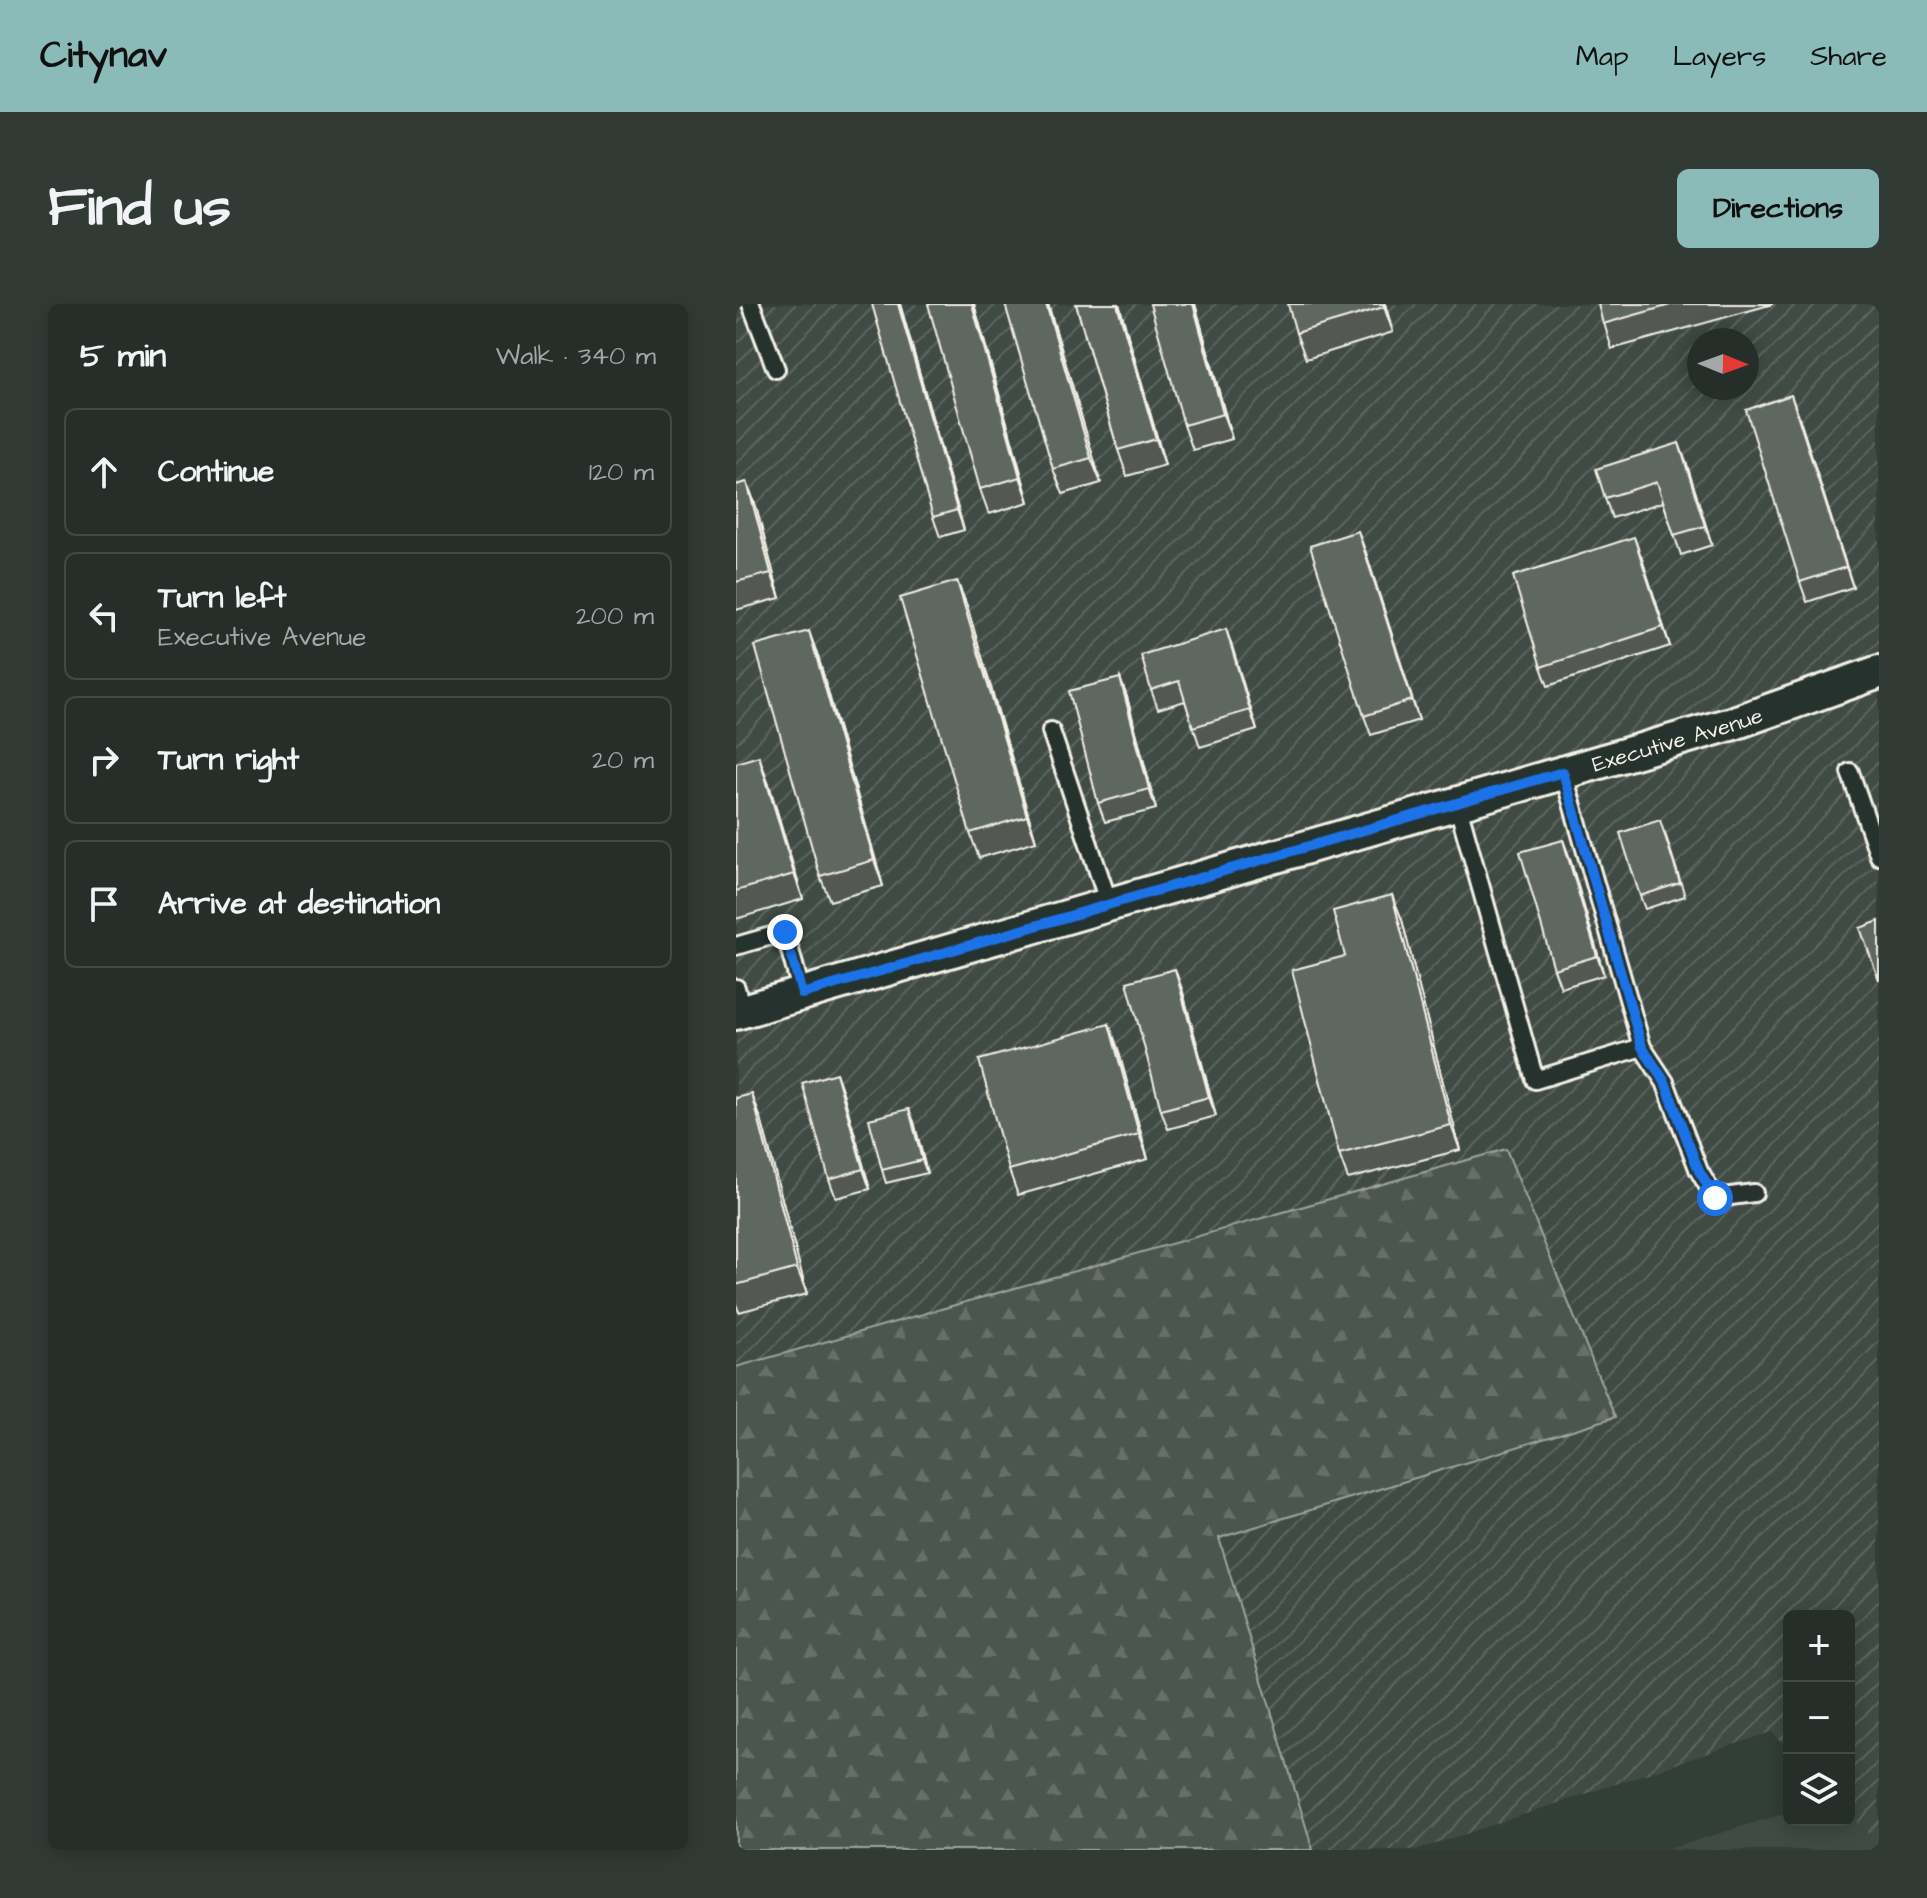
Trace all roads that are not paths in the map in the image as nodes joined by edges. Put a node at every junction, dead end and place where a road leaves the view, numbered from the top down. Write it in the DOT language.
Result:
graph roads {
  1 [pos="751,304"];
  2 [pos="776,369"];
  3 [pos="1879,672"];
  4 [pos="1051,731"];
  5 [pos="1563,772"];
  6 [pos="1850,772"];
  7 [pos="1457,803"];
  8 [pos="1879,856"];
  9 [pos="1109,904"];
  10 [pos="736,946"];
  11 [pos="802,994"];
  12 [pos="738,1004"];
  13 [pos="1642,1047"];
  14 [pos="1754,1193"];
  1 -- 2 [label="lane"];
  3 -- 5 [label="street, Executive Avenue"];
  4 -- 9 [label="lane"];
  5 -- 7 [label="street, Executive Avenue"];
  5 -- 13 [label="lane"];
  6 -- 8 [label="lane"];
  7 -- 9 [label="street, Executive Avenue"];
  7 -- 13 [label="lane"];
  9 -- 11 [label="street, Executive Avenue"];
  10 -- 11 [label="lane"];
  11 -- 12 [label="street, Executive Avenue"];
  13 -- 14 [label="lane"];
}
